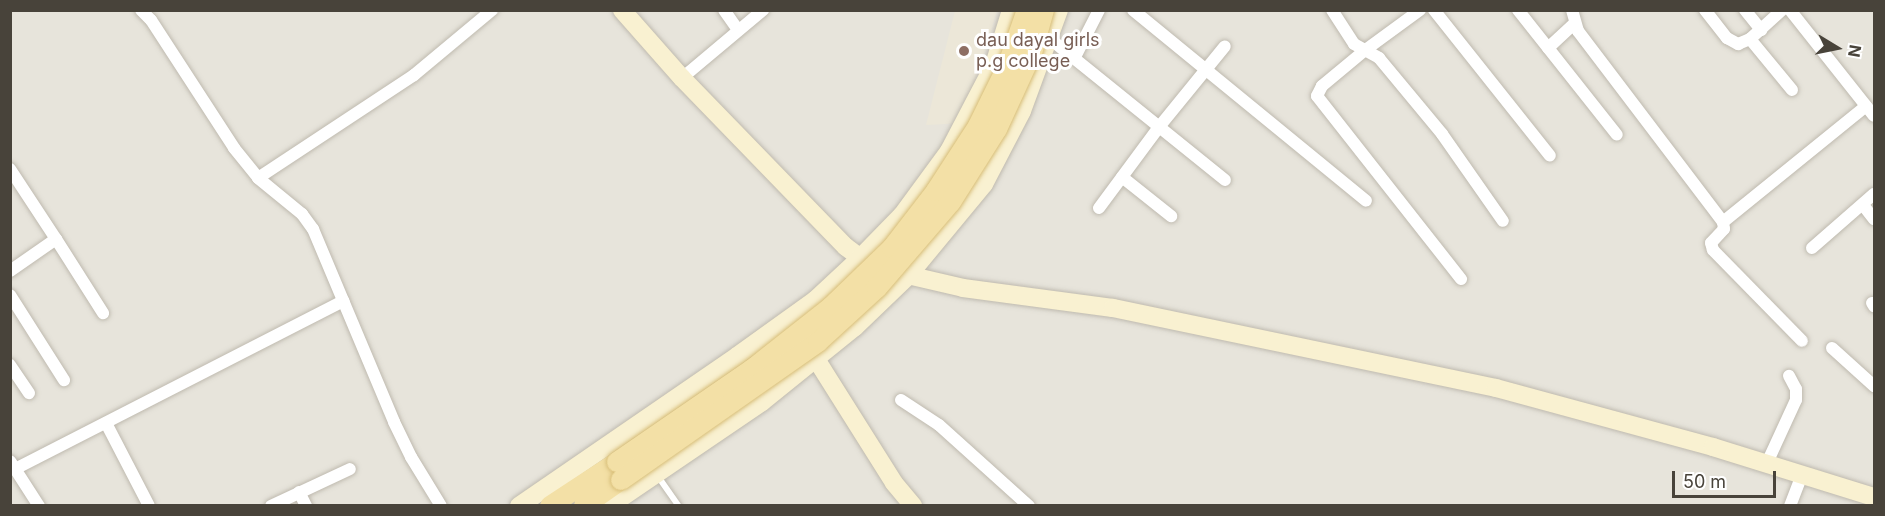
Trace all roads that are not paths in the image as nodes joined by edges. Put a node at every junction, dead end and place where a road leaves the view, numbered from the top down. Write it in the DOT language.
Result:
graph roads {
  1 [pos="141,10"];
  2 [pos="492,10"];
  3 [pos="622,10"];
  4 [pos="724,10"];
  5 [pos="763,10"];
  6 [pos="1011,10"];
  7 [pos="1026,10"];
  8 [pos="1044,10"];
  9 [pos="1059,10"];
  10 [pos="1099,10"];
  11 [pos="1133,10"];
  12 [pos="1332,10"];
  13 [pos="1434,10"];
  14 [pos="1518,10"];
  15 [pos="1572,10"];
  16 [pos="1705,10"];
  17 [pos="1745,10"];
  18 [pos="1782,10"];
  19 [pos="1790,10"];
  20 [pos="1411,13"];
  21 [pos="1575,23"];
  22 [pos="738,30"];
  23 [pos="1761,30"];
  24 [pos="1049,38"];
  25 [pos="1750,39"];
  26 [pos="1225,46"];
  27 [pos="1548,48"];
  28 [pos="1364,51"];
  29 [pos="1075,57"];
  30 [pos="1204,72"];
  31 [pos="681,78"];
  32 [pos="1792,90"];
  33 [pos="1866,106"];
  34 [pos="1875,116"];
  35 [pos="1159,127"];
  36 [pos="1617,135"];
  37 [pos="1550,156"];
  38 [pos="10,169"];
  39 [pos="1122,177"];
  40 [pos="258,178"];
  41 [pos="1225,180"];
  42 [pos="1875,194"];
  43 [pos="1366,201"];
  44 [pos="1863,205"];
  45 [pos="1099,208"];
  46 [pos="1171,216"];
  47 [pos="1875,219"];
  48 [pos="1503,221"];
  49 [pos="1722,222"];
  50 [pos="56,240"];
  51 [pos="1812,248"];
  52 [pos="860,258"];
  53 [pos="10,271"];
  54 [pos="908,276"];
  55 [pos="1461,279"];
  56 [pos="10,295"];
  57 [pos="343,301"];
  58 [pos="103,313"];
  59 [pos="1802,341"];
  60 [pos="1832,348"];
  61 [pos="816,360"];
  62 [pos="10,365"];
  63 [pos="1789,376"];
  64 [pos="64,380"];
  65 [pos="1875,386"];
  66 [pos="29,393"];
  67 [pos="901,400"];
  68 [pos="106,423"];
  69 [pos="1767,463"];
  70 [pos="13,465"];
  71 [pos="350,469"];
  72 [pos="619,471"];
  73 [pos="657,474"];
  74 [pos="1802,474"];
  75 [pos="299,492"];
  76 [pos="1874,496"];
  77 [pos="39,506"];
  78 [pos="149,506"];
  79 [pos="271,506"];
  80 [pos="306,506"];
  81 [pos="441,506"];
  82 [pos="519,506"];
  83 [pos="550,506"];
  84 [pos="584,506"];
  85 [pos="609,506"];
  86 [pos="679,506"];
  87 [pos="913,506"];
  88 [pos="1029,506"];
  89 [pos="1790,506"];
  1 -- 40 [label="street"];
  2 -- 40 [label="street"];
  3 -- 31 [label="street"];
  4 -- 22 [label="street"];
  5 -- 22 [label="street"];
  6 -- 52 [label="street"];
  7 -- 72 [label="main road, bridge"];
  8 -- 72 [label="main road, bridge"];
  9 -- 24 [label="street"];
  10 -- 29 [label="street"];
  11 -- 30 [label="street"];
  12 -- 28 [label="street"];
  13 -- 37 [label="street"];
  14 -- 27 [label="street"];
  15 -- 21 [label="street"];
  16 -- 25 [label="street"];
  17 -- 23 [label="street"];
  18 -- 23 [label="street"];
  19 -- 33 [label="street"];
  20 -- 28 [label="street"];
  21 -- 27 [label="street"];
  21 -- 49 [label="street"];
  22 -- 31 [label="street"];
  23 -- 25 [label="street"];
  24 -- 29 [label="street"];
  24 -- 54 [label="street"];
  25 -- 32 [label="street"];
  26 -- 30 [label="street"];
  27 -- 36 [label="street"];
  28 -- 48 [label="street"];
  28 -- 55 [label="street"];
  29 -- 35 [label="street"];
  30 -- 35 [label="street"];
  30 -- 43 [label="street"];
  31 -- 52 [label="street"];
  33 -- 34 [label="street"];
  33 -- 49 [label="street"];
  35 -- 39 [label="street"];
  35 -- 41 [label="street"];
  38 -- 50 [label="street"];
  39 -- 45 [label="street"];
  39 -- 46 [label="street"];
  40 -- 57 [label="street"];
  42 -- 44 [label="street"];
  44 -- 47 [label="street"];
  44 -- 51 [label="street"];
  49 -- 59 [label="street"];
  50 -- 53 [label="street"];
  50 -- 58 [label="street"];
  52 -- 54 [label="street"];
  52 -- 82 [label="street"];
  54 -- 61 [label="street"];
  54 -- 69 [label="street"];
  56 -- 64 [label="street"];
  57 -- 68 [label="street"];
  57 -- 81 [label="street"];
  60 -- 65 [label="street"];
  61 -- 73 [label="street"];
  61 -- 87 [label="street"];
  62 -- 66 [label="street"];
  63 -- 69 [label="street"];
  67 -- 88 [label="street"];
  68 -- 70 [label="street"];
  68 -- 78 [label="street"];
  69 -- 74 [label="street"];
  70 -- 77 [label="street"];
  71 -- 75 [label="street"];
  72 -- 83 [label="main road"];
  72 -- 84 [label="main road"];
  73 -- 85 [label="street"];
  73 -- 86 [label="lane"];
  74 -- 76 [label="street"];
  74 -- 89 [label="street"];
  75 -- 79 [label="street"];
  75 -- 80 [label="street"];
}
